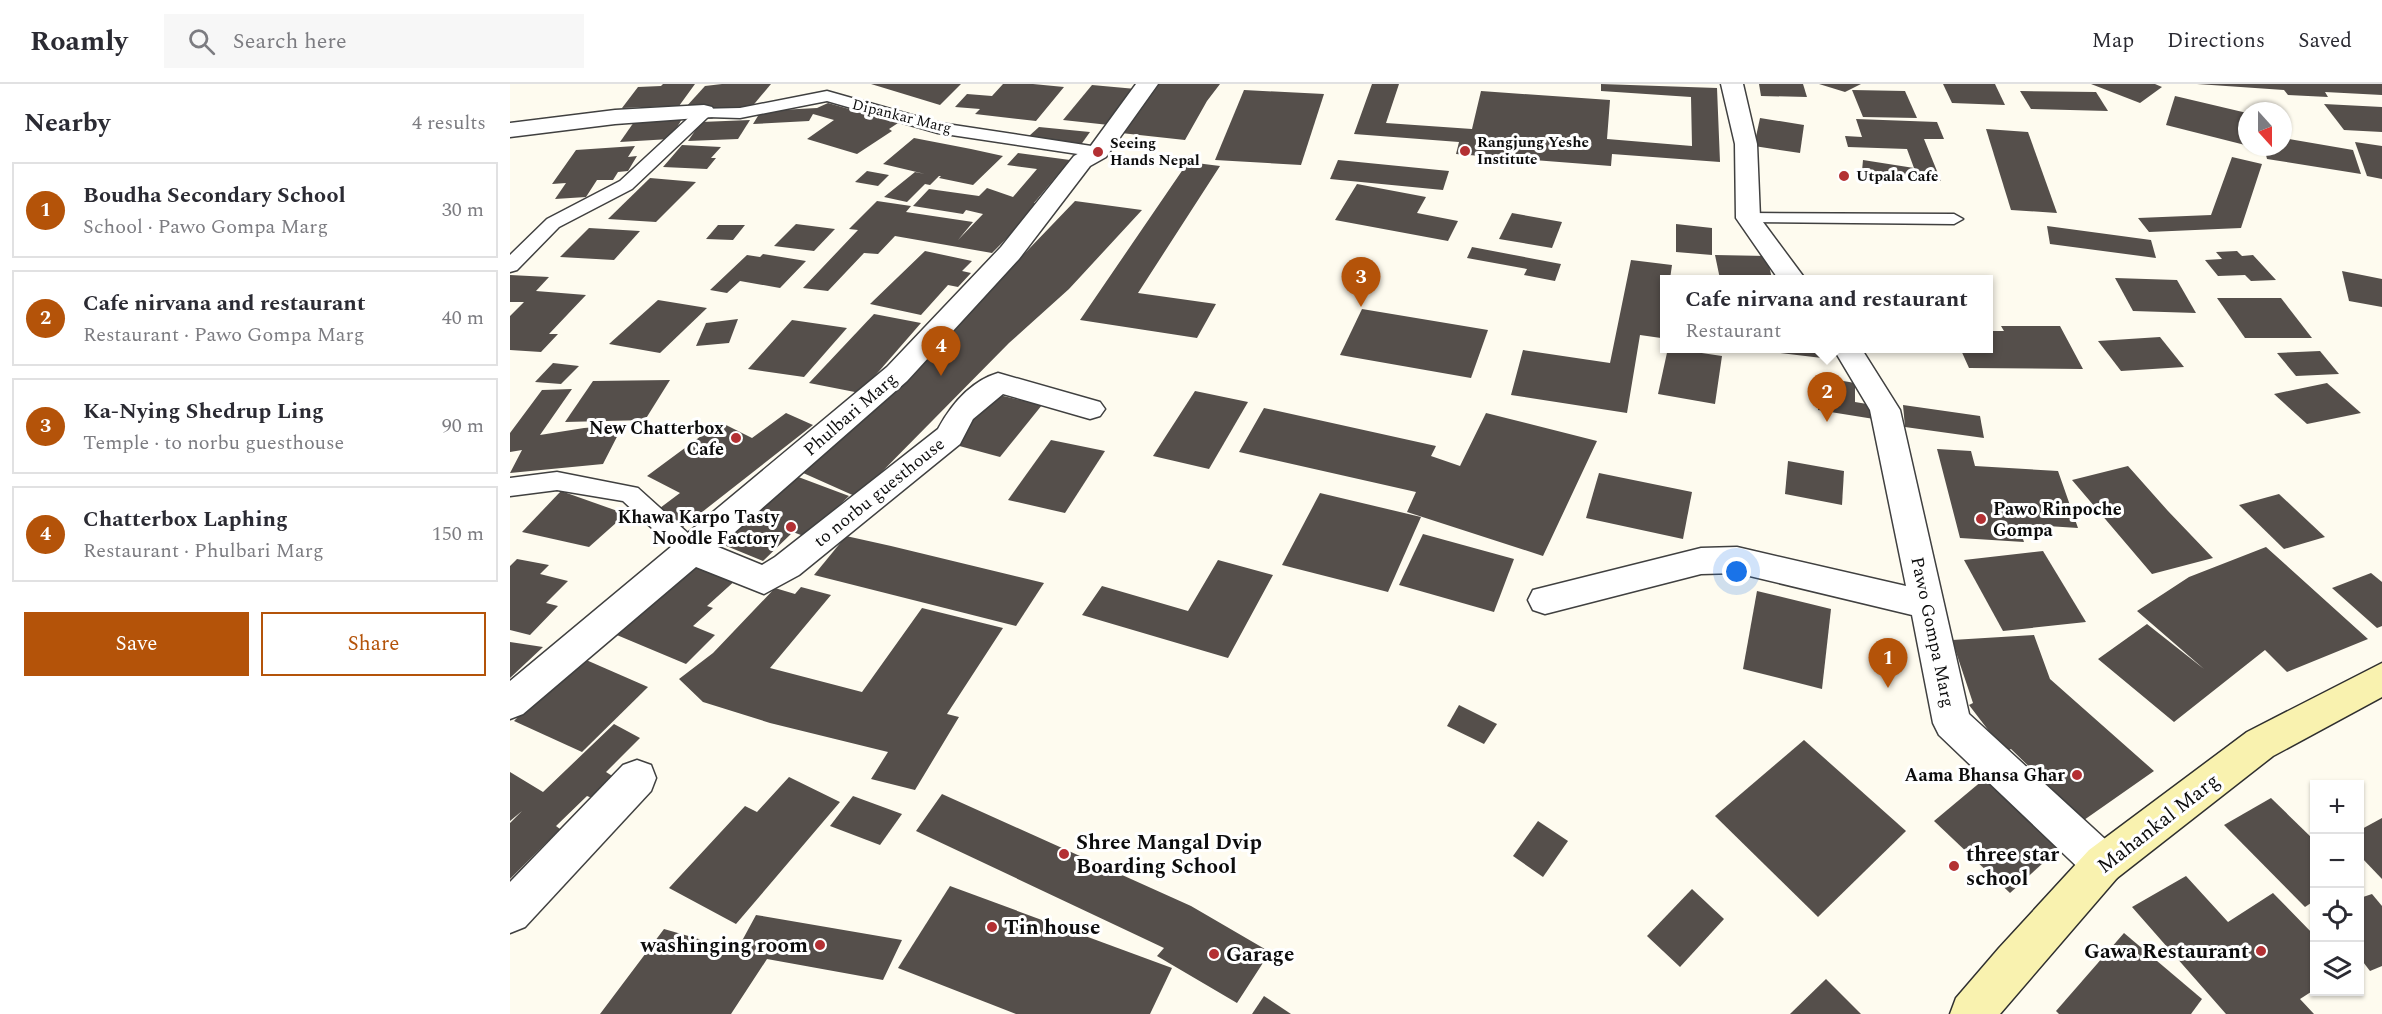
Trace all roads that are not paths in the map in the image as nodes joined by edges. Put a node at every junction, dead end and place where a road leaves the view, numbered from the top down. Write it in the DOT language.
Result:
graph roads {
  1 [pos="1147,84"];
  2 [pos="1732,84"];
  3 [pos="704,112"];
  4 [pos="510,130"];
  5 [pos="1098,152"];
  6 [pos="1748,218"];
  7 [pos="1954,219"];
  8 [pos="510,266"];
  9 [pos="1790,275"];
  10 [pos="1850,353"];
  11 [pos="1090,409"];
  12 [pos="510,487"];
  13 [pos="692,551"];
  14 [pos="1545,600"];
  15 [pos="1927,604"];
  16 [pos="2382,679"];
  17 [pos="510,703"];
  18 [pos="637,778"];
  19 [pos="2103,864"];
  20 [pos="510,912"];
  21 [pos="1972,1014"];
  1 -- 5 [label="street, Phulbari Marg"];
  2 -- 6 [label="street"];
  3 -- 4 [label="street"];
  3 -- 5 [label="lane, Dipankar Marg"];
  3 -- 8 [label="lane"];
  5 -- 13 [label="street, Phulbari Marg"];
  6 -- 7 [label="lane"];
  6 -- 9 [label="street"];
  10 -- 15 [label="street, Pawo Gompa Marg"];
  11 -- 13 [label="street, to norbu guesthouse"];
  12 -- 13 [label="lane"];
  13 -- 17 [label="street, Phulbari Marg"];
  14 -- 15 [label="street"];
  15 -- 19 [label="street, Pawo Gompa Marg"];
  16 -- 19 [label="main road, Mahankal Marg"];
  18 -- 20 [label="street"];
  19 -- 21 [label="main road, Mahankal Marg"];
}
